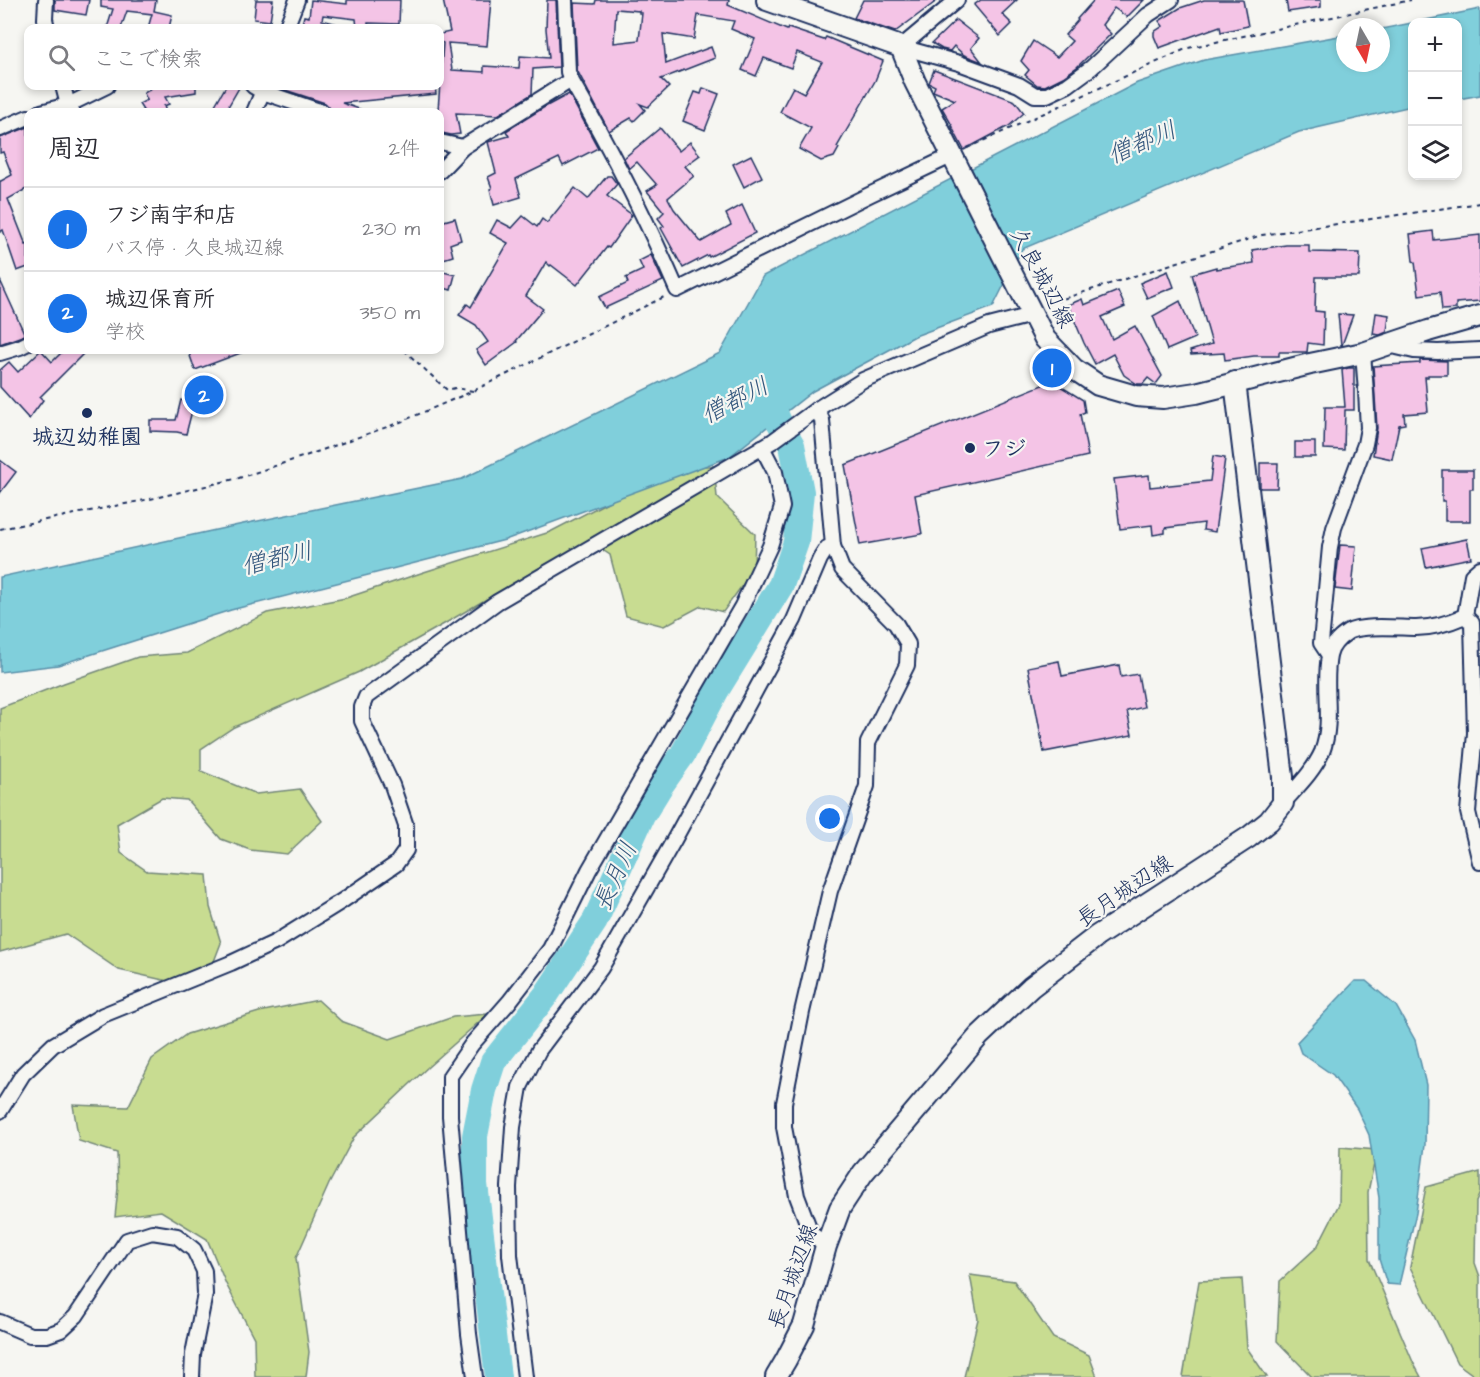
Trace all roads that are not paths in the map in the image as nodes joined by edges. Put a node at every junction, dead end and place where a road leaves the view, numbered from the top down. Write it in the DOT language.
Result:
graph roads {
  1 [pos="46,0"];
  2 [pos="297,0"];
  3 [pos="565,0"];
  4 [pos="767,0"];
  5 [pos="957,0"];
  6 [pos="1171,0"];
  7 [pos="46,24"];
  8 [pos="288,24"];
  9 [pos="901,47"];
  10 [pos="571,80"];
  11 [pos="64,90"];
  12 [pos="101,90"];
  13 [pos="260,90"];
  14 [pos="265,90"];
  15 [pos="71,108"];
  16 [pos="73,108"];
  17 [pos="255,108"];
  18 [pos="312,108"];
  19 [pos="24,119"];
  20 [pos="0,129"];
  21 [pos="444,143"];
  22 [pos="463,147"];
  23 [pos="955,159"];
  24 [pos="444,167"];
  25 [pos="1030,309"];
  26 [pos="1480,316"];
  27 [pos="24,345"];
  28 [pos="1386,345"];
  29 [pos="1480,350"];
  30 [pos="0,353"];
  31 [pos="1363,353"];
  32 [pos="1235,382"];
  33 [pos="814,411"];
  34 [pos="767,444"];
  35 [pos="833,546"];
  36 [pos="1480,568"];
  37 [pos="1465,616"];
  38 [pos="1329,655"];
  39 [pos="1478,733"];
  40 [pos="1283,803"];
  41 [pos="1480,862"];
  42 [pos="0,1111"];
  43 [pos="826,1246"];
  44 [pos="0,1322"];
  45 [pos="192,1377"];
  46 [pos="475,1377"];
  47 [pos="525,1377"];
  48 [pos="776,1377"];
  1 -- 7 [label="street"];
  2 -- 8 [label="street"];
  3 -- 10 [label="street"];
  4 -- 9 [label="main road"];
  5 -- 9 [label="street"];
  6 -- 9 [label="street"];
  9 -- 23 [label="main road, 久良城辺線"];
  10 -- 22 [label="street"];
  10 -- 23 [label="street"];
  11 -- 15 [label="street"];
  12 -- 16 [label="street"];
  13 -- 17 [label="street"];
  14 -- 18 [label="street"];
  19 -- 20 [label="street"];
  21 -- 22 [label="street"];
  22 -- 24 [label="street"];
  23 -- 25 [label="main road, 久良城辺線"];
  25 -- 32 [label="main road, 久良城辺線"];
  25 -- 33 [label="street"];
  26 -- 28 [label="main road, 久良城辺線"];
  27 -- 30 [label="street"];
  28 -- 29 [label="street"];
  28 -- 31 [label="main road, 久良城辺線"];
  31 -- 32 [label="main road, 久良城辺線"];
  31 -- 38 [label="street"];
  32 -- 40 [label="main road"];
  33 -- 34 [label="street"];
  33 -- 35 [label="street"];
  34 -- 42 [label="street"];
  34 -- 46 [label="street"];
  35 -- 43 [label="street"];
  35 -- 47 [label="street"];
  36 -- 37 [label="street"];
  37 -- 38 [label="street"];
  37 -- 39 [label="street"];
  38 -- 40 [label="street"];
  39 -- 41 [label="street"];
  40 -- 43 [label="main road, 長月城辺線"];
  43 -- 48 [label="main road, 長月城辺線"];
  44 -- 45 [label="street"];
}
